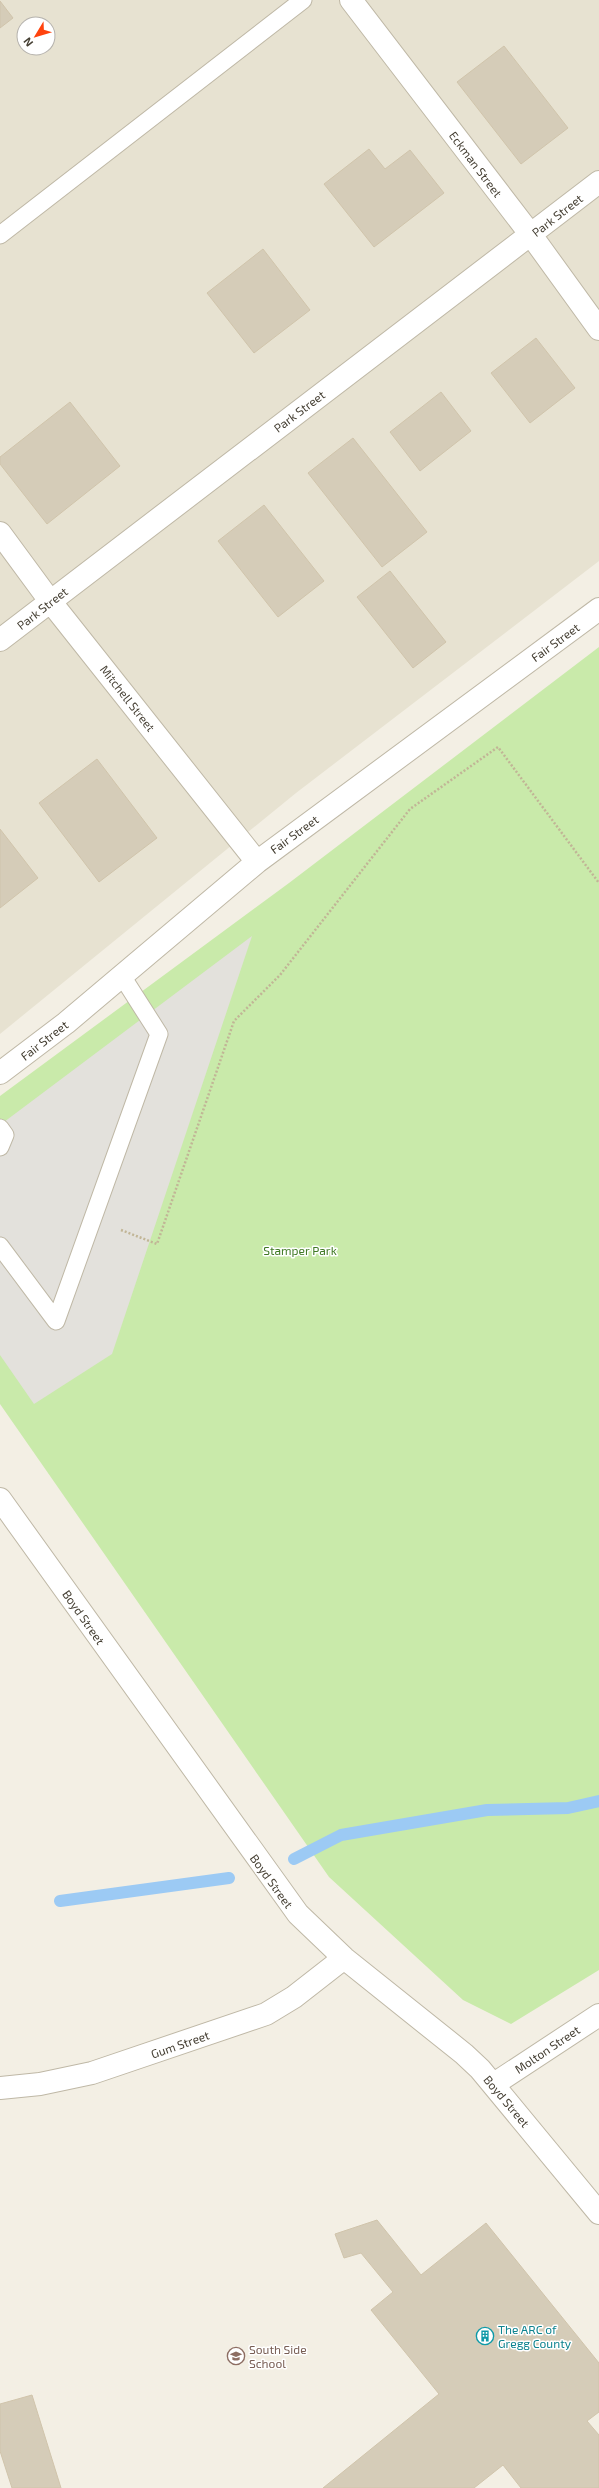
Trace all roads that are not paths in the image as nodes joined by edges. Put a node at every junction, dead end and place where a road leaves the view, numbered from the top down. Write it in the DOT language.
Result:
graph roads {
  1 [pos="303,0"];
  2 [pos="351,0"];
  3 [pos="599,182"];
  4 [pos="0,235"];
  5 [pos="531,235"];
  6 [pos="599,329"];
  7 [pos="0,533"];
  8 [pos="50,600"];
  9 [pos="599,609"];
  10 [pos="0,640"];
  11 [pos="257,862"];
  12 [pos="122,976"];
  13 [pos="0,1073"];
  14 [pos="0,1128"];
  15 [pos="0,1147"];
  16 [pos="0,1246"];
  17 [pos="0,1499"];
  18 [pos="344,1958"];
  19 [pos="599,2014"];
  20 [pos="494,2084"];
  21 [pos="0,2088"];
  22 [pos="599,2213"];
  1 -- 4 [label="lane"];
  2 -- 5 [label="street, Eckman Street"];
  3 -- 5 [label="street, Park Street"];
  5 -- 6 [label="street, Eckman Street"];
  5 -- 8 [label="street, Park Street"];
  7 -- 8 [label="street, Mitchell Street"];
  8 -- 10 [label="street, Park Street"];
  8 -- 11 [label="street, Mitchell Street"];
  9 -- 11 [label="street, Fair Street"];
  11 -- 12 [label="street, Fair Street"];
  12 -- 13 [label="street, Fair Street"];
  12 -- 16 [label="lane"];
  14 -- 15 [label="lane"];
  17 -- 18 [label="street, Boyd Street"];
  18 -- 20 [label="street, Boyd Street"];
  18 -- 21 [label="street, Gum Street"];
  19 -- 20 [label="street, Molton Street"];
  20 -- 22 [label="street, Boyd Street"];
}
